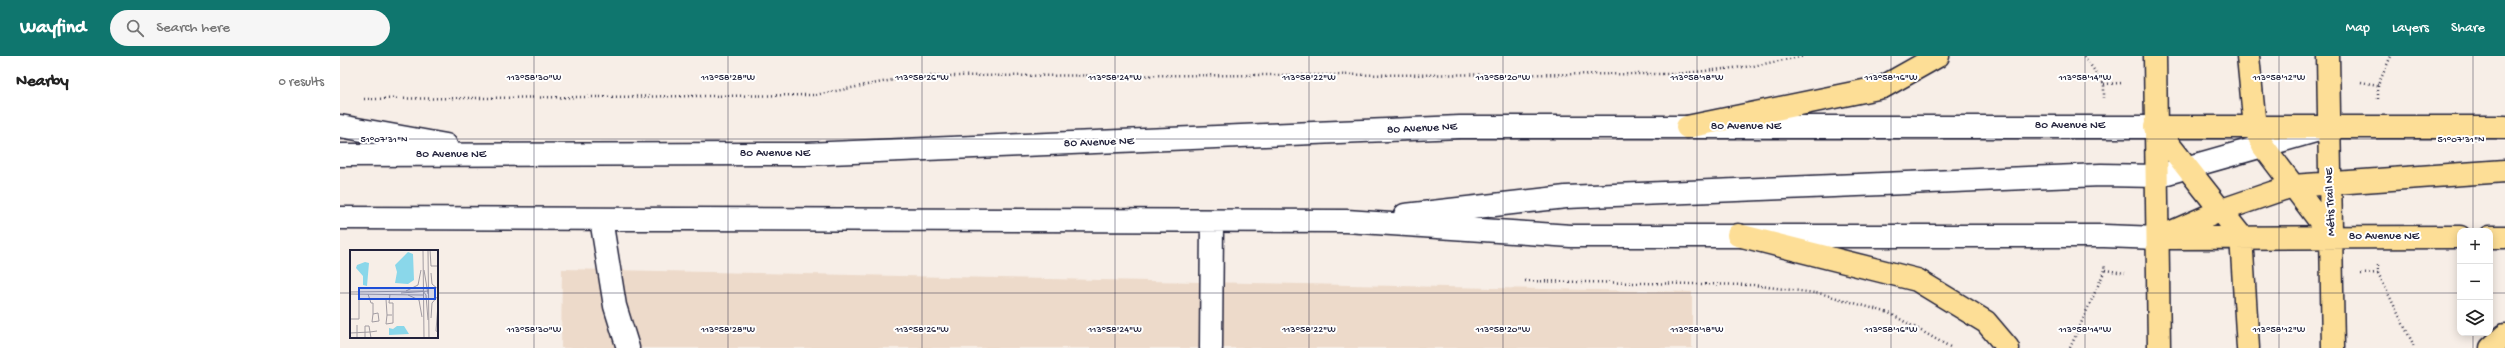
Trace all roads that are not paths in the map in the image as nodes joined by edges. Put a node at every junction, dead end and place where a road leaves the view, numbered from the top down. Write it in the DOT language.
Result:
graph roads {
  1 [pos="1938,56"];
  2 [pos="2155,56"];
  3 [pos="2248,56"];
  4 [pos="2328,56"];
  5 [pos="340,126"];
  6 [pos="1687,127"];
  7 [pos="2155,127"];
  8 [pos="2329,127"];
  9 [pos="2505,127"];
  10 [pos="2259,137"];
  11 [pos="340,155"];
  12 [pos="502,155"];
  13 [pos="2188,167"];
  14 [pos="2505,171"];
  15 [pos="2157,176"];
  16 [pos="2329,183"];
  17 [pos="2292,186"];
  18 [pos="2222,210"];
  19 [pos="340,218"];
  20 [pos="601,219"];
  21 [pos="1212,221"];
  22 [pos="1346,222"];
  23 [pos="1738,235"];
  24 [pos="2241,236"];
  25 [pos="2332,237"];
  26 [pos="2457,237"];
  27 [pos="2493,237"];
  28 [pos="2505,237"];
  29 [pos="2158,238"];
  30 [pos="2505,335"];
  31 [pos="628,348"];
  32 [pos="1211,348"];
  33 [pos="2008,348"];
  34 [pos="2159,348"];
  35 [pos="2248,348"];
  36 [pos="2333,348"];
  37 [pos="2492,348"];
  1 -- 6 [label="main road"];
  2 -- 7 [label="main road"];
  3 -- 10 [label="main road"];
  4 -- 8 [label="main road, Métis Trail NE"];
  5 -- 12 [label="street"];
  6 -- 7 [label="street, 80 Avenue NE"];
  6 -- 12 [label="street, 80 Avenue NE"];
  7 -- 10 [label="main road, 80 Avenue NE"];
  7 -- 13 [label="main road"];
  7 -- 15 [label="main road"];
  8 -- 9 [label="main road"];
  8 -- 10 [label="street"];
  8 -- 16 [label="main road, Métis Trail NE"];
  10 -- 13 [label="street"];
  10 -- 17 [label="main road"];
  11 -- 12 [label="street, 80 Avenue NE"];
  13 -- 15 [label="street"];
  13 -- 18 [label="main road"];
  14 -- 16 [label="main road"];
  15 -- 22 [label="street"];
  15 -- 29 [label="main road"];
  16 -- 17 [label="main road"];
  16 -- 25 [label="main road, Métis Trail NE"];
  17 -- 18 [label="main road"];
  17 -- 25 [label="main road"];
  18 -- 24 [label="main road"];
  18 -- 29 [label="main road"];
  19 -- 20 [label="street, 80 Avenue NE"];
  20 -- 21 [label="street, 80 Avenue NE"];
  20 -- 31 [label="street"];
  21 -- 22 [label="street, 80 Avenue NE"];
  21 -- 32 [label="street"];
  22 -- 23 [label="street, 80 Avenue NE"];
  23 -- 29 [label="street, 80 Avenue NE"];
  23 -- 33 [label="main road"];
  24 -- 25 [label="main road, 80 Avenue NE"];
  24 -- 29 [label="main road, 80 Avenue NE"];
  24 -- 35 [label="main road"];
  25 -- 26 [label="main road, 80 Avenue NE"];
  25 -- 36 [label="main road, Métis Trail NE"];
  27 -- 28 [label="main road"];
  29 -- 34 [label="main road"];
  30 -- 37 [label="main road"];
}
